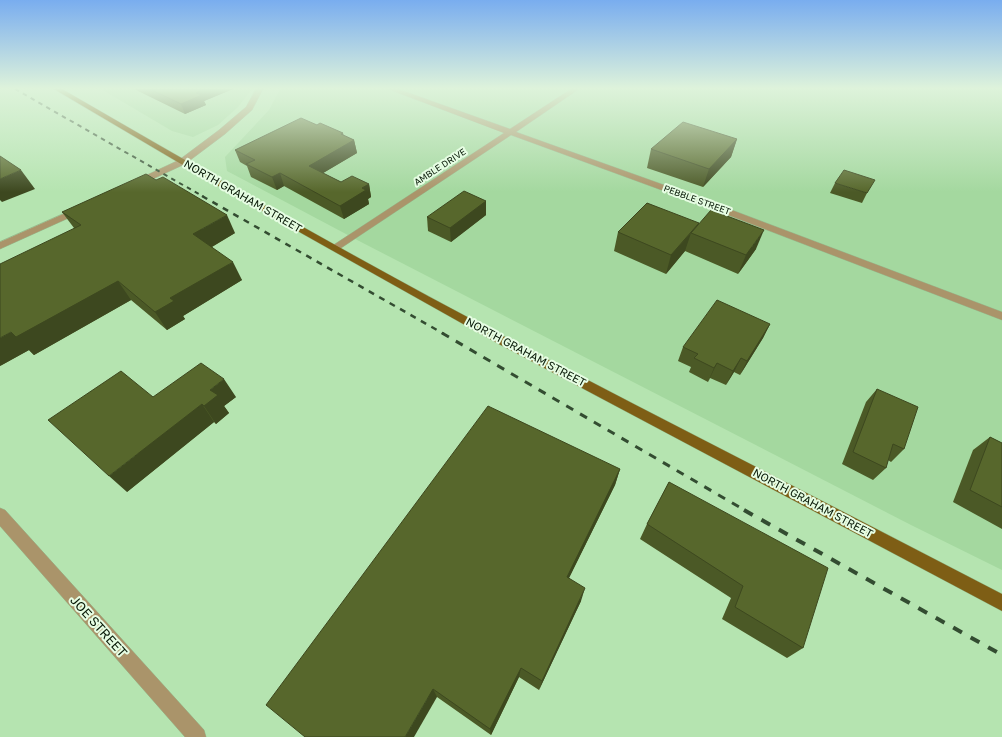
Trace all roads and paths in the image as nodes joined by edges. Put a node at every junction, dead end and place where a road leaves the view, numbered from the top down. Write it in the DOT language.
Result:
graph roads {
  1 [pos="116,123"];
  2 [pos="233,123"];
  3 [pos="486,123"];
  4 [pos="523,123"];
  5 [pos="510,132"];
  6 [pos="182,162"];
  7 [pos="127,188"];
  8 [pos="87,206"];
  9 [pos="0,246"];
  10 [pos="335,248"];
  11 [pos="1002,316"];
  12 [pos="0,515"];
  13 [pos="1002,603"];
  14 [pos="197,737"];
  1 -- 6 [label="main road, NORTH GRAHAM STREET"];
  2 -- 6 [label="street"];
  3 -- 5 [label="street, PEBBLE STREET"];
  4 -- 5 [label="street, AMBLE DRIVE"];
  5 -- 10 [label="street, AMBLE DRIVE"];
  5 -- 11 [label="street, PEBBLE STREET"];
  6 -- 7 [label="street"];
  6 -- 10 [label="main road, NORTH GRAHAM STREET"];
  8 -- 9 [label="street"];
  10 -- 13 [label="main road, NORTH GRAHAM STREET"];
  12 -- 14 [label="street, JOE STREET"];
}
